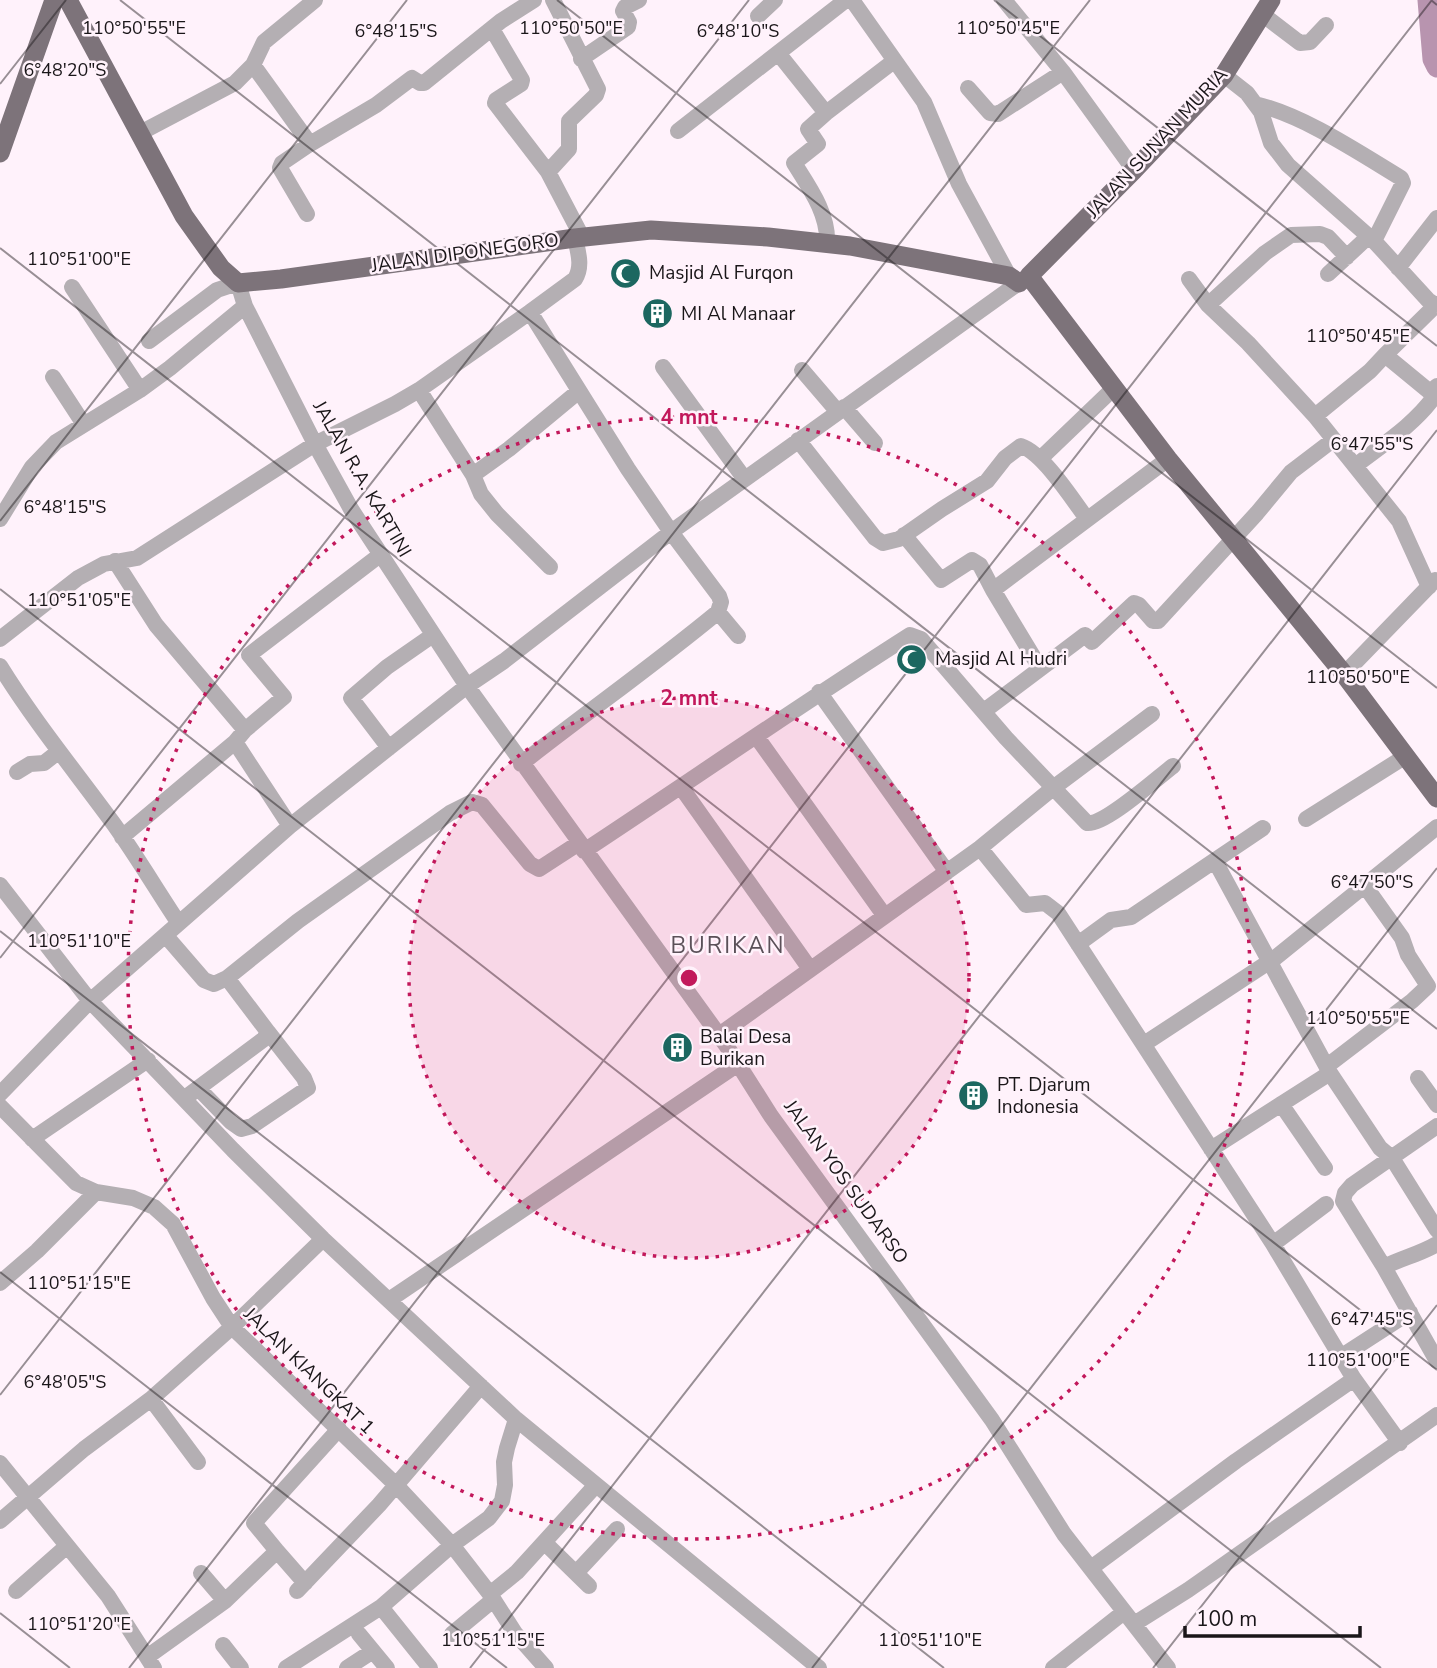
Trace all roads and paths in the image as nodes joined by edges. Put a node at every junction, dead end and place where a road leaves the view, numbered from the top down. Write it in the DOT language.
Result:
graph roads {
  1 [pos="54,0"];
  2 [pos="68,0"];
  3 [pos="315,0"];
  4 [pos="534,0"];
  5 [pos="553,0"];
  6 [pos="639,0"];
  7 [pos="775,0"];
  8 [pos="846,0"];
  9 [pos="852,0"];
  10 [pos="1004,0"];
  11 [pos="1267,7"];
  12 [pos="758,16"];
  13 [pos="1326,25"];
  14 [pos="492,29"];
  15 [pos="778,53"];
  16 [pos="581,59"];
  17 [pos="894,61"];
  18 [pos="253,65"];
  19 [pos="1063,72"];
  20 [pos="1224,75"];
  21 [pos="968,88"];
  22 [pos="1255,104"];
  23 [pos="826,113"];
  24 [pos="678,131"];
  25 [pos="140,134"];
  26 [pos="310,144"];
  27 [pos="0,153"];
  28 [pos="1134,170"];
  29 [pos="548,172"];
  30 [pos="307,214"];
  31 [pos="1437,218"];
  32 [pos="579,237"];
  33 [pos="1372,238"];
  34 [pos="827,244"];
  35 [pos="1347,257"];
  36 [pos="1398,268"];
  37 [pos="1328,274"];
  38 [pos="1019,278"];
  39 [pos="1189,279"];
  40 [pos="238,283"];
  41 [pos="72,287"];
  42 [pos="1208,305"];
  43 [pos="1436,305"];
  44 [pos="246,306"];
  45 [pos="530,312"];
  46 [pos="149,341"];
  47 [pos="1385,355"];
  48 [pos="663,367"];
  49 [pos="802,370"];
  50 [pos="52,377"];
  51 [pos="1115,388"];
  52 [pos="1434,389"];
  53 [pos="140,390"];
  54 [pos="419,390"];
  55 [pos="579,391"];
  56 [pos="841,409"];
  57 [pos="1315,416"];
  58 [pos="83,424"];
  59 [pos="798,440"];
  60 [pos="1333,440"];
  61 [pos="875,443"];
  62 [pos="315,444"];
  63 [pos="1168,458"];
  64 [pos="1040,459"];
  65 [pos="1355,466"];
  66 [pos="473,475"];
  67 [pos="744,478"];
  68 [pos="0,519"];
  69 [pos="1087,519"];
  70 [pos="671,532"];
  71 [pos="904,535"];
  72 [pos="1234,537"];
  73 [pos="380,555"];
  74 [pos="115,561"];
  75 [pos="550,567"];
  76 [pos="1433,582"];
  77 [pos="993,590"];
  78 [pos="718,612"];
  79 [pos="433,635"];
  80 [pos="738,636"];
  81 [pos="0,639"];
  82 [pos="0,666"];
  83 [pos="1040,668"];
  84 [pos="1344,674"];
  85 [pos="467,686"];
  86 [pos="819,692"];
  87 [pos="984,711"];
  88 [pos="1152,714"];
  89 [pos="240,736"];
  90 [pos="756,736"];
  91 [pos="389,748"];
  92 [pos="58,752"];
  93 [pos="1406,756"];
  94 [pos="522,764"];
  95 [pos="1173,766"];
  96 [pos="17,772"];
  97 [pos="681,787"];
  98 [pos="1054,788"];
  99 [pos="1436,794"];
  100 [pos="1306,819"];
  101 [pos="290,825"];
  102 [pos="1437,827"];
  103 [pos="1263,828"];
  104 [pos="122,837"];
  105 [pos="582,847"];
  106 [pos="980,848"];
  107 [pos="1215,861"];
  108 [pos="947,872"];
  109 [pos="1365,886"];
  110 [pos="3,894"];
  111 [pos="884,915"];
  112 [pos="178,922"];
  113 [pos="166,936"];
  114 [pos="1078,944"];
  115 [pos="1271,961"];
  116 [pos="810,969"];
  117 [pos="226,978"];
  118 [pos="90,1002"];
  119 [pos="268,1032"];
  120 [pos="719,1035"];
  121 [pos="1144,1044"];
  122 [pos="148,1060"];
  123 [pos="738,1064"];
  124 [pos="1329,1069"];
  125 [pos="1418,1078"];
  126 [pos="192,1093"];
  127 [pos="0,1094"];
  128 [pos="1281,1104"];
  129 [pos="1437,1105"];
  130 [pos="0,1106"];
  131 [pos="1437,1126"];
  132 [pos="32,1139"];
  133 [pos="1211,1149"];
  134 [pos="1392,1158"];
  135 [pos="1325,1168"];
  136 [pos="96,1192"];
  137 [pos="1326,1204"];
  138 [pos="1437,1230"];
  139 [pos="323,1239"];
  140 [pos="1273,1244"];
  141 [pos="1437,1244"];
  142 [pos="1384,1267"];
  143 [pos="0,1283"];
  144 [pos="389,1300"];
  145 [pos="1410,1312"];
  146 [pos="232,1327"];
  147 [pos="1342,1356"];
  148 [pos="1437,1361"];
  149 [pos="1354,1379"];
  150 [pos="481,1386"];
  151 [pos="151,1399"];
  152 [pos="1437,1415"];
  153 [pos="516,1419"];
  154 [pos="338,1429"];
  155 [pos="1400,1443"];
  156 [pos="198,1462"];
  157 [pos="0,1463"];
  158 [pos="395,1484"];
  159 [pos="596,1485"];
  160 [pos="28,1498"];
  161 [pos="0,1521"];
  162 [pos="617,1529"];
  163 [pos="545,1543"];
  164 [pos="67,1545"];
  165 [pos="452,1545"];
  166 [pos="277,1551"];
  167 [pos="1091,1568"];
  168 [pos="201,1573"];
  169 [pos="576,1573"];
  170 [pos="589,1586"];
  171 [pos="16,1591"];
  172 [pos="492,1597"];
  173 [pos="225,1601"];
  174 [pos="381,1607"];
  175 [pos="1129,1618"];
  176 [pos="359,1634"];
  177 [pos="452,1634"];
  178 [pos="223,1645"];
  179 [pos="373,1651"];
  180 [pos="151,1662"];
  181 [pos="816,1667"];
  182 [pos="242,1668"];
  183 [pos="286,1668"];
  184 [pos="347,1668"];
  185 [pos="387,1668"];
  186 [pos="430,1668"];
  187 [pos="546,1668"];
  188 [pos="1053,1668"];
  189 [pos="1168,1668"];
  1 -- 27 [label="main road"];
  2 -- 25 [label="main road"];
  3 -- 18 [label="street"];
  4 -- 14 [label="street"];
  5 -- 16 [label="street"];
  6 -- 16 [label="street"];
  7 -- 12 [label="street"];
  8 -- 15 [label="street"];
  9 -- 17 [label="street"];
  10 -- 19 [label="street"];
  11 -- 13 [label="street"];
  11 -- 20 [label="main road, JALAN SUNAN MURIA"];
  14 -- 26 [label="street"];
  14 -- 29 [label="street"];
  15 -- 23 [label="street"];
  15 -- 24 [label="street"];
  16 -- 29 [label="street"];
  17 -- 23 [label="street"];
  17 -- 38 [label="street"];
  18 -- 25 [label="street"];
  18 -- 26 [label="street"];
  19 -- 21 [label="street"];
  19 -- 28 [label="street"];
  20 -- 22 [label="street"];
  20 -- 28 [label="main road, JALAN SUNAN MURIA"];
  22 -- 33 [label="street"];
  22 -- 33 [label="street"];
  23 -- 34 [label="street"];
  25 -- 40 [label="main road"];
  26 -- 30 [label="street"];
  28 -- 38 [label="main road, JALAN SUNAN MURIA"];
  29 -- 32 [label="street"];
  31 -- 36 [label="street"];
  32 -- 34 [label="main road, JALAN DIPONEGORO"];
  32 -- 40 [label="main road, JALAN DIPONEGORO"];
  32 -- 45 [label="street"];
  33 -- 35 [label="street"];
  33 -- 36 [label="street"];
  34 -- 38 [label="main road, JALAN DIPONEGORO"];
  35 -- 37 [label="street"];
  35 -- 42 [label="street"];
  36 -- 43 [label="street"];
  38 -- 51 [label="main road"];
  38 -- 56 [label="street"];
  39 -- 42 [label="street"];
  40 -- 44 [label="street, JALAN R.A. KARTINI"];
  40 -- 46 [label="street"];
  41 -- 53 [label="street"];
  42 -- 57 [label="street"];
  43 -- 47 [label="street"];
  44 -- 53 [label="street"];
  44 -- 62 [label="street, JALAN R.A. KARTINI"];
  45 -- 54 [label="street"];
  45 -- 55 [label="street"];
  47 -- 52 [label="street"];
  47 -- 57 [label="street"];
  48 -- 67 [label="street"];
  49 -- 56 [label="street"];
  50 -- 58 [label="street"];
  51 -- 63 [label="main road"];
  51 -- 64 [label="street"];
  52 -- 65 [label="street"];
  53 -- 58 [label="street"];
  54 -- 62 [label="street"];
  54 -- 66 [label="street"];
  55 -- 66 [label="street"];
  55 -- 70 [label="street"];
  56 -- 59 [label="street"];
  56 -- 61 [label="street"];
  57 -- 60 [label="street"];
  58 -- 68 [label="street"];
  59 -- 67 [label="street"];
  59 -- 71 [label="street"];
  60 -- 65 [label="street"];
  60 -- 72 [label="street"];
  62 -- 73 [label="street, JALAN R.A. KARTINI"];
  62 -- 74 [label="street"];
  63 -- 69 [label="street"];
  63 -- 72 [label="main road"];
  64 -- 69 [label="street"];
  64 -- 71 [label="street"];
  65 -- 76 [label="street"];
  66 -- 75 [label="street"];
  67 -- 70 [label="street"];
  69 -- 77 [label="street"];
  70 -- 78 [label="street"];
  70 -- 85 [label="street"];
  71 -- 77 [label="street"];
  72 -- 83 [label="street"];
  72 -- 84 [label="main road"];
  73 -- 79 [label="street, JALAN R.A. KARTINI"];
  73 -- 89 [label="street"];
  74 -- 81 [label="street"];
  74 -- 89 [label="street"];
  76 -- 84 [label="street"];
  77 -- 83 [label="street"];
  78 -- 80 [label="street"];
  78 -- 94 [label="street"];
  79 -- 85 [label="street, JALAN R.A. KARTINI"];
  79 -- 91 [label="street"];
  82 -- 92 [label="street"];
  83 -- 87 [label="street"];
  84 -- 93 [label="main road"];
  85 -- 91 [label="street"];
  85 -- 94 [label="street, JALAN YOS SUDARSO"];
  86 -- 87 [label="street"];
  86 -- 90 [label="street"];
  86 -- 108 [label="street"];
  87 -- 98 [label="street"];
  88 -- 98 [label="street"];
  89 -- 101 [label="street"];
  89 -- 104 [label="street"];
  90 -- 97 [label="street"];
  90 -- 111 [label="street"];
  91 -- 101 [label="street"];
  92 -- 96 [label="street"];
  92 -- 104 [label="street"];
  93 -- 99 [label="main road"];
  93 -- 100 [label="street"];
  94 -- 105 [label="street, JALAN YOS SUDARSO"];
  95 -- 98 [label="street"];
  97 -- 105 [label="street"];
  97 -- 116 [label="street"];
  98 -- 106 [label="street"];
  101 -- 112 [label="street"];
  102 -- 109 [label="street"];
  103 -- 107 [label="street"];
  104 -- 112 [label="street"];
  105 -- 117 [label="street"];
  105 -- 120 [label="street, JALAN YOS SUDARSO"];
  106 -- 108 [label="street"];
  106 -- 114 [label="street"];
  107 -- 114 [label="street"];
  107 -- 115 [label="street"];
  108 -- 111 [label="street"];
  109 -- 115 [label="street"];
  109 -- 124 [label="street"];
  110 -- 118 [label="street"];
  111 -- 116 [label="street"];
  112 -- 113 [label="street"];
  113 -- 117 [label="street"];
  113 -- 118 [label="street"];
  114 -- 121 [label="street"];
  115 -- 121 [label="street"];
  115 -- 124 [label="street"];
  116 -- 120 [label="street"];
  117 -- 119 [label="street"];
  118 -- 122 [label="street"];
  118 -- 127 [label="street"];
  119 -- 126 [label="street"];
  119 -- 126 [label="street"];
  120 -- 123 [label="street, JALAN YOS SUDARSO"];
  121 -- 133 [label="street"];
  122 -- 126 [label="street"];
  122 -- 132 [label="street"];
  123 -- 144 [label="street"];
  123 -- 167 [label="street, JALAN YOS SUDARSO"];
  124 -- 128 [label="street"];
  124 -- 134 [label="street"];
  125 -- 129 [label="street"];
  126 -- 139 [label="street"];
  128 -- 133 [label="street"];
  128 -- 135 [label="street"];
  130 -- 132 [label="street, JALAN KIANGKAT 1"];
  131 -- 134 [label="street"];
  132 -- 136 [label="street, JALAN KIANGKAT 1"];
  133 -- 140 [label="street"];
  134 -- 138 [label="street"];
  134 -- 142 [label="street"];
  136 -- 143 [label="street"];
  136 -- 146 [label="street, JALAN KIANGKAT 1"];
  137 -- 140 [label="street"];
  139 -- 144 [label="street"];
  139 -- 146 [label="street"];
  140 -- 147 [label="street"];
  141 -- 142 [label="street"];
  142 -- 145 [label="street"];
  144 -- 150 [label="street"];
  145 -- 147 [label="street"];
  145 -- 148 [label="street"];
  146 -- 151 [label="street"];
  146 -- 154 [label="street, JALAN KIANGKAT 1"];
  147 -- 149 [label="street"];
  149 -- 155 [label="street"];
  149 -- 167 [label="street"];
  150 -- 153 [label="street"];
  150 -- 158 [label="street"];
  151 -- 156 [label="street"];
  151 -- 160 [label="street"];
  152 -- 155 [label="street"];
  153 -- 159 [label="street"];
  153 -- 165 [label="street"];
  154 -- 158 [label="street, JALAN KIANGKAT 1"];
  154 -- 166 [label="street"];
  155 -- 175 [label="street"];
  157 -- 160 [label="street"];
  158 -- 165 [label="street, JALAN KIANGKAT 1"];
  158 -- 166 [label="street"];
  159 -- 163 [label="street"];
  159 -- 181 [label="street"];
  160 -- 161 [label="street"];
  160 -- 164 [label="street"];
  162 -- 169 [label="street"];
  163 -- 169 [label="street"];
  163 -- 172 [label="street"];
  164 -- 171 [label="street"];
  164 -- 180 [label="street"];
  165 -- 172 [label="street, JALAN KIANGKAT 1"];
  165 -- 174 [label="street"];
  166 -- 173 [label="street"];
  167 -- 175 [label="street, JALAN YOS SUDARSO"];
  168 -- 173 [label="street"];
  169 -- 170 [label="street"];
  172 -- 177 [label="street"];
  172 -- 187 [label="street, JALAN KIANGKAT 1"];
  173 -- 180 [label="street"];
  174 -- 183 [label="street"];
  174 -- 186 [label="street"];
  175 -- 188 [label="street"];
  175 -- 189 [label="street, JALAN YOS SUDARSO"];
  176 -- 179 [label="street"];
  178 -- 182 [label="street"];
  179 -- 184 [label="street"];
  179 -- 185 [label="street"];
}
